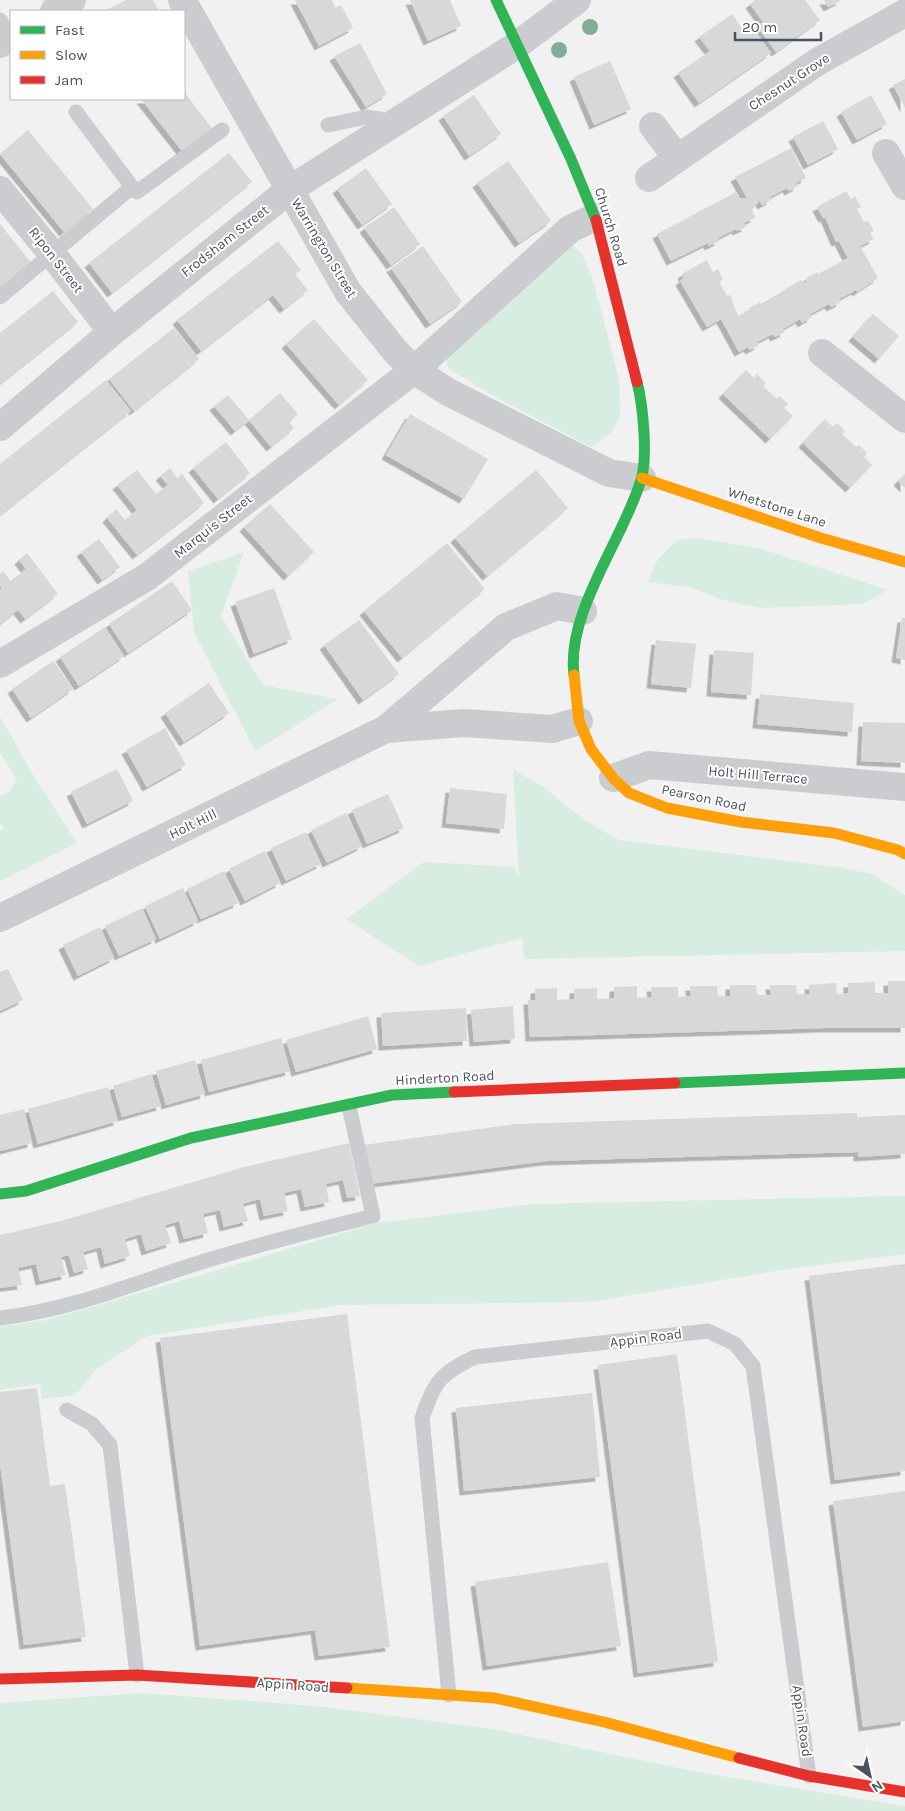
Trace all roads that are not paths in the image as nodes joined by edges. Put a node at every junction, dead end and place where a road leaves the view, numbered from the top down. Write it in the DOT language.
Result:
graph roads {
  1 [pos="72,0"];
  2 [pos="182,0"];
  3 [pos="496,0"];
  4 [pos="577,0"];
  5 [pos="56,10"];
  6 [pos="905,13"];
  7 [pos="517,45"];
  8 [pos="76,112"];
  9 [pos="328,125"];
  10 [pos="653,126"];
  11 [pos="389,128"];
  12 [pos="222,130"];
  13 [pos="886,153"];
  14 [pos="677,158"];
  15 [pos="650,178"];
  16 [pos="905,186"];
  17 [pos="132,187"];
  18 [pos="0,190"];
  19 [pos="289,190"];
  20 [pos="595,217"];
  21 [pos="53,254"];
  22 [pos="0,297"];
  23 [pos="112,332"];
  24 [pos="822,353"];
  25 [pos="414,370"];
  26 [pos="905,419"];
  27 [pos="0,427"];
  28 [pos="642,478"];
  29 [pos="905,562"];
  30 [pos="583,611"];
  31 [pos="0,664"];
  32 [pos="579,722"];
  33 [pos="386,729"];
  34 [pos="613,778"];
  35 [pos="905,786"];
  36 [pos="905,854"];
  37 [pos="0,918"];
  38 [pos="905,1073"];
  39 [pos="350,1106"];
  40 [pos="0,1194"];
  41 [pos="0,1318"];
  42 [pos="67,1410"];
  43 [pos="137,1675"];
  44 [pos="0,1679"];
  45 [pos="449,1695"];
  46 [pos="810,1776"];
  47 [pos="905,1792"];
  1 -- 5 [label="street"];
  2 -- 19 [label="street, Warrington Street"];
  3 -- 7 [label="street, Church Road"];
  4 -- 7 [label="street, Frodsham Street"];
  6 -- 14 [label="street, Chesnut Grove"];
  7 -- 11 [label="street, Frodsham Street"];
  7 -- 20 [label="street, Church Road"];
  8 -- 17 [label="lane"];
  9 -- 11 [label="lane"];
  10 -- 14 [label="street"];
  11 -- 19 [label="street, Frodsham Street"];
  12 -- 17 [label="lane"];
  13 -- 16 [label="street"];
  14 -- 15 [label="street, Chesnut Grove"];
  17 -- 21 [label="lane"];
  18 -- 21 [label="street, Ripon Street"];
  19 -- 23 [label="street, Frodsham Street"];
  19 -- 25 [label="street, Warrington Street"];
  20 -- 25 [label="street, Marquis Street"];
  20 -- 28 [label="street, Church Road"];
  21 -- 22 [label="lane"];
  21 -- 23 [label="street, Ripon Street"];
  23 -- 27 [label="street, Frodsham Street"];
  24 -- 26 [label="street"];
  25 -- 28 [label="street, Warrington Street"];
  25 -- 31 [label="street, Marquis Street"];
  28 -- 29 [label="street, Whetstone Lane"];
  28 -- 30 [label="street, Pearson Road"];
  30 -- 32 [label="street, Pearson Road"];
  30 -- 33 [label="street, Holt Hill"];
  32 -- 33 [label="street, Holt Hill"];
  32 -- 34 [label="street, Pearson Road"];
  33 -- 37 [label="street, Holt Hill"];
  34 -- 35 [label="street, Holt Hill Terrace"];
  34 -- 36 [label="street, Pearson Road"];
  38 -- 39 [label="street, Hinderton Road"];
  39 -- 40 [label="street, Hinderton Road"];
  39 -- 41 [label="lane"];
  42 -- 43 [label="lane"];
  43 -- 44 [label="street, Appin Road"];
  43 -- 45 [label="street, Appin Road"];
  45 -- 46 [label="street, Appin Road"];
  45 -- 46 [label="lane, Appin Road"];
  46 -- 47 [label="street, Appin Road"];
}
